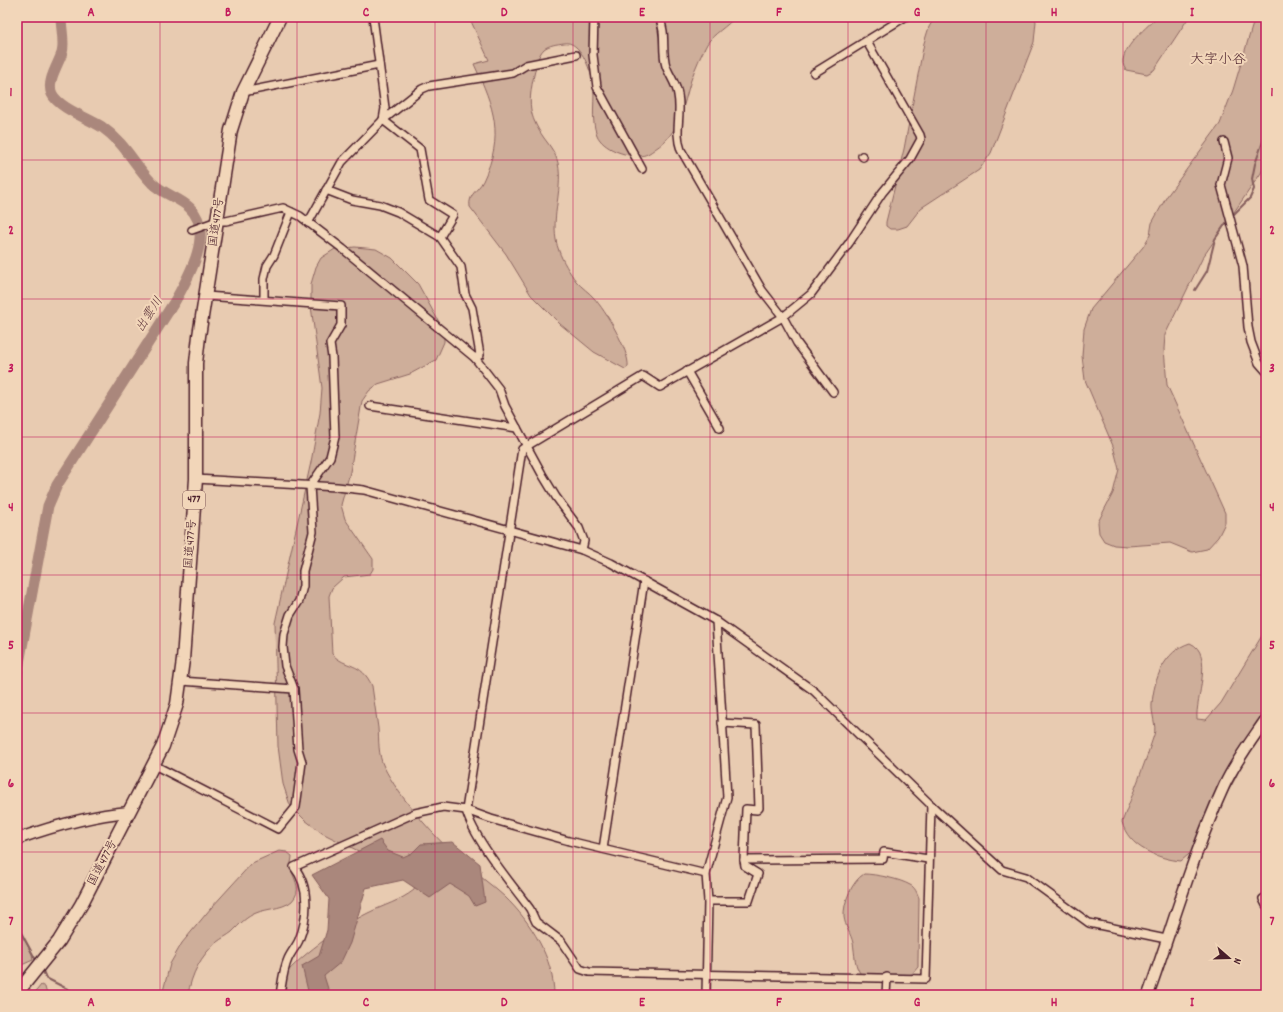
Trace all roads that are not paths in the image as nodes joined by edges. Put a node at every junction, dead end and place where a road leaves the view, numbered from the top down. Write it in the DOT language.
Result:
graph roads {
  1 [pos="280,17"];
  2 [pos="373,17"];
  3 [pos="594,17"];
  4 [pos="659,17"];
  5 [pos="905,17"];
  6 [pos="867,42"];
  7 [pos="576,54"];
  8 [pos="378,65"];
  9 [pos="814,73"];
  10 [pos="243,92"];
  11 [pos="383,120"];
  12 [pos="1224,142"];
  13 [pos="642,169"];
  14 [pos="326,190"];
  15 [pos="291,212"];
  16 [pos="308,222"];
  17 [pos="212,224"];
  18 [pos="192,230"];
  19 [pos="440,237"];
  20 [pos="206,296"];
  21 [pos="264,299"];
  22 [pos="783,317"];
  23 [pos="475,358"];
  24 [pos="1266,371"];
  25 [pos="687,372"];
  26 [pos="833,392"];
  27 [pos="370,406"];
  28 [pos="517,428"];
  29 [pos="720,428"];
  30 [pos="526,445"];
  31 [pos="196,479"];
  32 [pos="310,486"];
  33 [pos="509,531"];
  34 [pos="582,550"];
  35 [pos="644,581"];
  36 [pos="716,621"];
  37 [pos="181,681"];
  38 [pos="294,689"];
  39 [pos="1266,719"];
  40 [pos="722,723"];
  41 [pos="154,765"];
  42 [pos="931,805"];
  43 [pos="466,810"];
  44 [pos="130,812"];
  45 [pos="17,839"];
  46 [pos="603,849"];
  47 [pos="928,859"];
  48 [pos="744,860"];
  49 [pos="706,874"];
  50 [pos="1266,897"];
  51 [pos="708,901"];
  52 [pos="1266,905"];
  53 [pos="1166,939"];
  54 [pos="707,974"];
  55 [pos="887,977"];
  56 [pos="17,993"];
  57 [pos="280,995"];
  58 [pos="706,995"];
  59 [pos="886,995"];
  60 [pos="1148,995"];
  1 -- 10 [label="highway, 国道477号 / 477"];
  2 -- 8 [label="street"];
  3 -- 13 [label="street"];
  4 -- 22 [label="street"];
  5 -- 6 [label="street"];
  6 -- 9 [label="street"];
  6 -- 22 [label="street"];
  7 -- 11 [label="street"];
  8 -- 10 [label="street"];
  8 -- 11 [label="street"];
  10 -- 17 [label="highway, 国道477号 / 477"];
  11 -- 14 [label="street"];
  11 -- 19 [label="street"];
  12 -- 24 [label="street"];
  14 -- 16 [label="street"];
  14 -- 19 [label="street"];
  15 -- 16 [label="street"];
  15 -- 17 [label="street"];
  15 -- 21 [label="street"];
  16 -- 23 [label="street"];
  17 -- 18 [label="street"];
  17 -- 20 [label="highway, 国道477号 / 477"];
  19 -- 23 [label="street"];
  20 -- 21 [label="street"];
  20 -- 31 [label="highway, 国道477号 / 477"];
  21 -- 32 [label="street"];
  22 -- 25 [label="street"];
  22 -- 26 [label="street"];
  23 -- 28 [label="street"];
  25 -- 29 [label="street"];
  25 -- 30 [label="street"];
  27 -- 28 [label="street"];
  28 -- 30 [label="street"];
  30 -- 33 [label="street"];
  30 -- 34 [label="street"];
  31 -- 32 [label="street"];
  31 -- 37 [label="highway, 国道477号 / 477"];
  32 -- 33 [label="street"];
  32 -- 38 [label="street"];
  33 -- 34 [label="street"];
  33 -- 43 [label="street"];
  34 -- 35 [label="street"];
  35 -- 36 [label="street"];
  35 -- 46 [label="street"];
  36 -- 40 [label="street"];
  36 -- 42 [label="street"];
  37 -- 38 [label="street"];
  37 -- 41 [label="highway, 国道477号 / 477"];
  38 -- 41 [label="street"];
  39 -- 53 [label="street"];
  40 -- 48 [label="street"];
  40 -- 49 [label="street"];
  41 -- 44 [label="highway, 国道477号 / 477"];
  42 -- 47 [label="street"];
  42 -- 53 [label="street"];
  43 -- 46 [label="street"];
  43 -- 54 [label="street"];
  43 -- 57 [label="street"];
  44 -- 45 [label="street"];
  44 -- 56 [label="highway, 国道477号 / 477"];
  46 -- 49 [label="street"];
  47 -- 48 [label="street"];
  47 -- 55 [label="street"];
  48 -- 51 [label="street"];
  49 -- 51 [label="street"];
  50 -- 52 [label="street"];
  51 -- 54 [label="street"];
  53 -- 60 [label="street"];
  54 -- 55 [label="street"];
  54 -- 58 [label="street"];
  55 -- 59 [label="street"];
}
